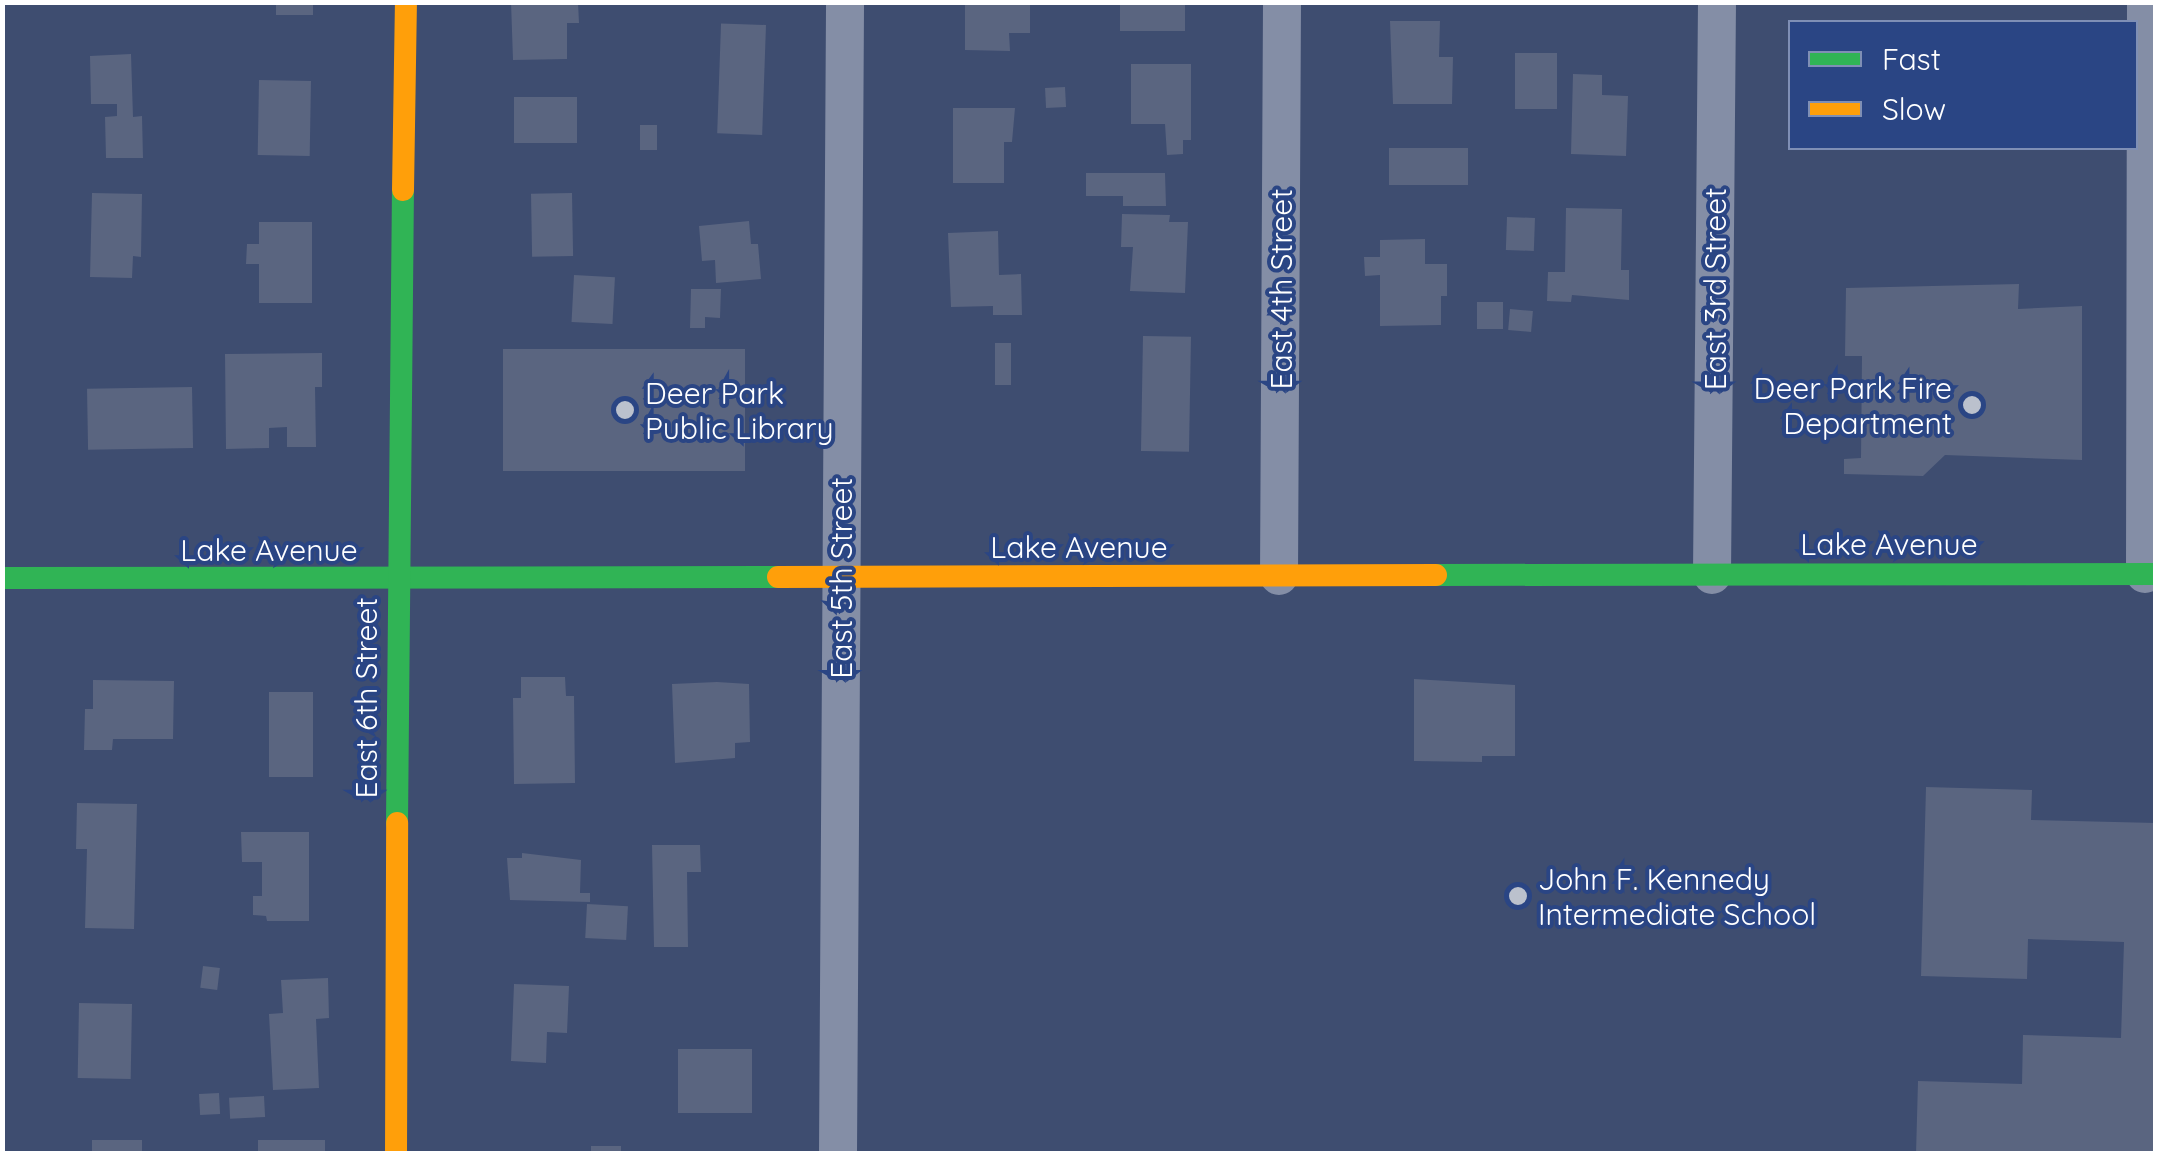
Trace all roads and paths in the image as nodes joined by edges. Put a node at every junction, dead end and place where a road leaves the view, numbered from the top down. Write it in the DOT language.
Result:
graph roads {
  1 [pos="406,2"];
  2 [pos="846,2"];
  3 [pos="1282,2"];
  4 [pos="1717,2"];
  5 [pos="2146,2"];
  6 [pos="1712,574"];
  7 [pos="2150,574"];
  8 [pos="1279,576"];
  9 [pos="2,578"];
  10 [pos="840,578"];
  11 [pos="396,580"];
  12 [pos="396,1154"];
  13 [pos="838,1154"];
  1 -- 11 [label="street, East 6th Street"];
  2 -- 10 [label="street, East 5th Street"];
  3 -- 8 [label="street, East 4th Street"];
  4 -- 6 [label="street, East 3rd Street"];
  5 -- 7 [label="street"];
  6 -- 7 [label="street, Lake Avenue"];
  6 -- 8 [label="street, Lake Avenue"];
  8 -- 10 [label="street, Lake Avenue"];
  9 -- 11 [label="street, Lake Avenue"];
  10 -- 11 [label="street, Lake Avenue"];
  10 -- 13 [label="street, East 5th Street"];
  11 -- 12 [label="street, East 6th Street"];
}
